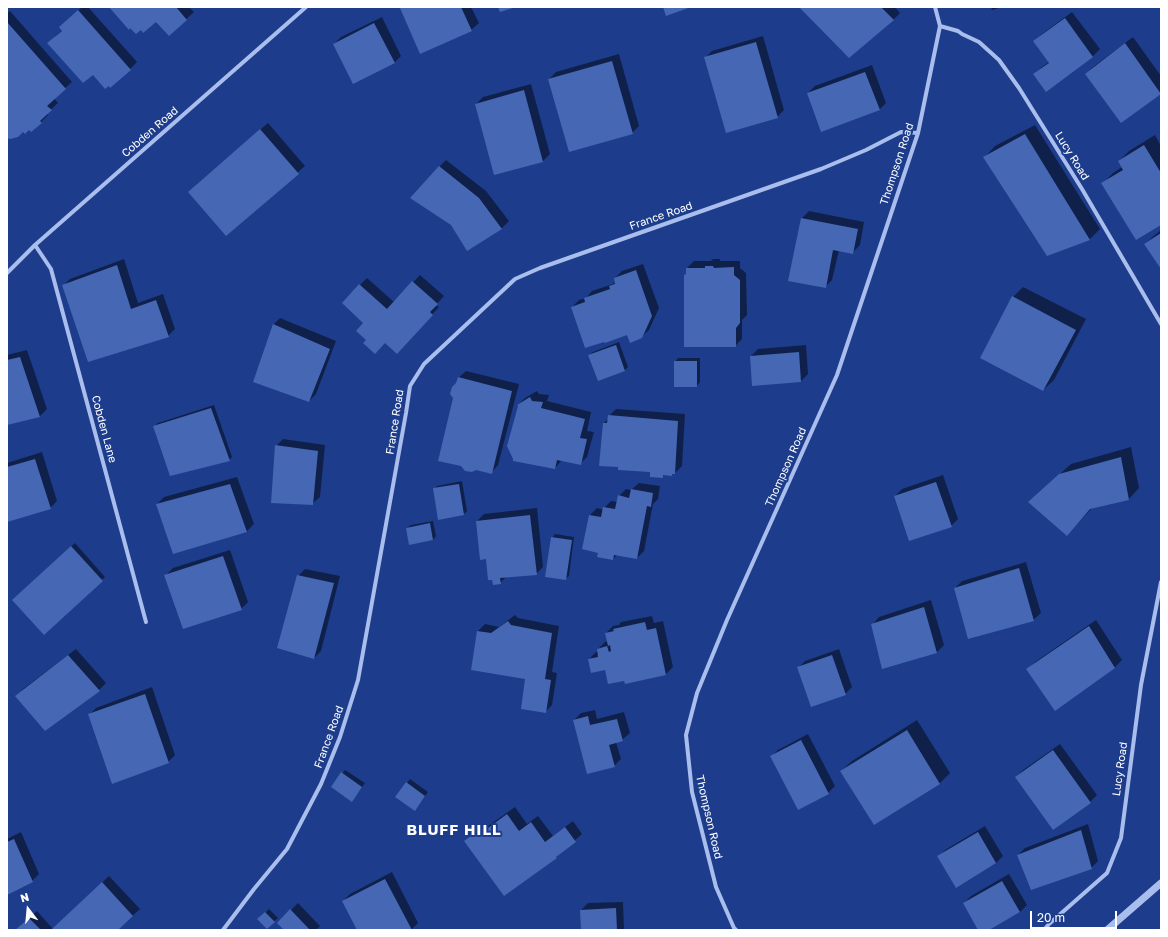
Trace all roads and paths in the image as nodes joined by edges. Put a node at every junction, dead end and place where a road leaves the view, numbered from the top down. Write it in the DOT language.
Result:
graph roads {
  1 [pos="306,7"];
  2 [pos="935,7"];
  3 [pos="940,26"];
  4 [pos="918,133"];
  5 [pos="35,245"];
  6 [pos="7,273"];
  7 [pos="1161,324"];
  8 [pos="1161,582"];
  9 [pos="146,622"];
  10 [pos="1161,883"];
  11 [pos="223,930"];
  12 [pos="736,930"];
  13 [pos="1044,930"];
  14 [pos="1107,930"];
  1 -- 5 [label="street, Cobden Road"];
  2 -- 3 [label="street, Thompson Road"];
  3 -- 4 [label="street, Thompson Road"];
  3 -- 7 [label="street, Lucy Road"];
  4 -- 11 [label="street, France Road"];
  4 -- 12 [label="street, Thompson Road"];
  5 -- 6 [label="street, Cobden Road"];
  5 -- 9 [label="street, Cobden Lane"];
  8 -- 13 [label="street, Lucy Road"];
  10 -- 14 [label="street"];
}
